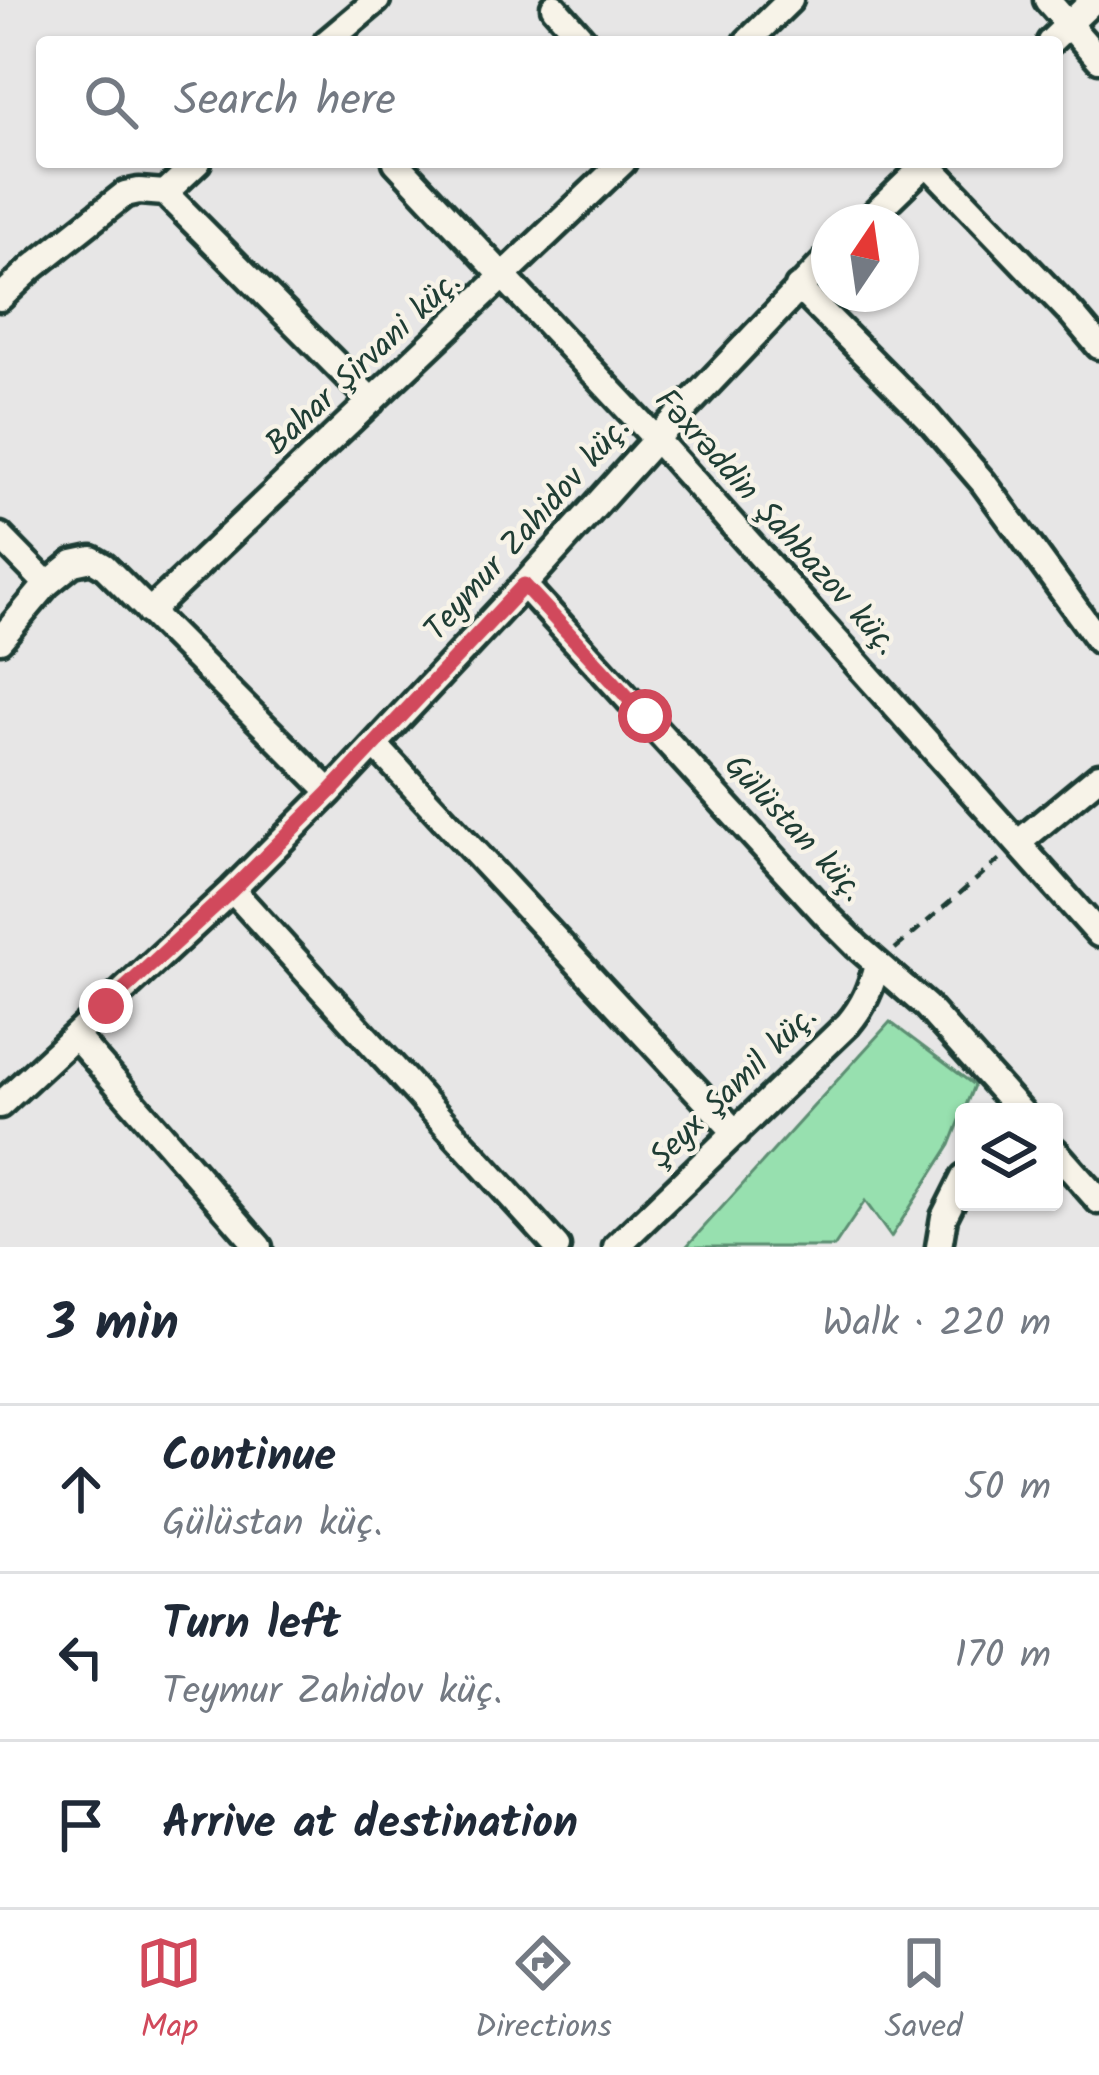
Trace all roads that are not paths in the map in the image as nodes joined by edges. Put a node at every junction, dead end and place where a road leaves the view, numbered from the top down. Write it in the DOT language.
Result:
graph roads {
  1 [pos="790,0"];
  2 [pos="1047,0"];
  3 [pos="1094,0"];
  4 [pos="363,4"];
  5 [pos="554,7"];
  6 [pos="1059,33"];
  7 [pos="333,36"];
  8 [pos="580,36"];
  9 [pos="753,36"];
  10 [pos="1099,59"];
  11 [pos="191,168"];
  12 [pos="402,168"];
  13 [pos="617,168"];
  14 [pos="922,168"];
  15 [pos="932,168"];
  16 [pos="165,193"];
  17 [pos="885,204"];
  18 [pos="811,274"];
  19 [pos="504,278"];
  20 [pos="798,287"];
  21 [pos="0,298"];
  22 [pos="1099,346"];
  23 [pos="372,400"];
  24 [pos="656,439"];
  25 [pos="0,536"];
  26 [pos="47,584"];
  27 [pos="524,585"];
  28 [pos="148,612"];
  29 [pos="0,640"];
  30 [pos="1099,641"];
  31 [pos="375,745"];
  32 [pos="1099,776"];
  33 [pos="330,792"];
  34 [pos="1018,843"];
  35 [pos="232,890"];
  36 [pos="1099,934"];
  37 [pos="877,964"];
  38 [pos="75,1036"];
  39 [pos="996,1101"];
  40 [pos="0,1105"];
  41 [pos="736,1132"];
  42 [pos="1063,1160"];
  43 [pos="955,1195"];
  44 [pos="1099,1202"];
  45 [pos="259,1247"];
  46 [pos="557,1247"];
  47 [pos="616,1247"];
  48 [pos="939,1247"];
  1 -- 9 [label="street"];
  2 -- 6 [label="street"];
  3 -- 6 [label="street"];
  4 -- 7 [label="street"];
  5 -- 8 [label="street"];
  6 -- 10 [label="street"];
  11 -- 16 [label="street"];
  12 -- 19 [label="street, Fəxrəddin Şahbazov küç."];
  13 -- 19 [label="street, Bahar Şirvani küç."];
  14 -- 17 [label="street"];
  15 -- 22 [label="street"];
  16 -- 21 [label="street"];
  16 -- 23 [label="street"];
  18 -- 20 [label="street, Teymur Zahidov küç."];
  19 -- 23 [label="street, Bahar Şirvani küç."];
  19 -- 24 [label="street, Fəxrəddin Şahbazov küç."];
  20 -- 24 [label="street, Teymur Zahidov küç."];
  20 -- 30 [label="street"];
  23 -- 28 [label="street, Bahar Şirvani küç."];
  24 -- 27 [label="street, Teymur Zahidov küç."];
  24 -- 34 [label="street, Fəxrəddin Şahbazov küç."];
  25 -- 26 [label="street"];
  26 -- 28 [label="street"];
  26 -- 29 [label="street"];
  27 -- 31 [label="street, Teymur Zahidov küç."];
  27 -- 37 [label="street, Gülüstan küç."];
  28 -- 33 [label="street"];
  31 -- 33 [label="street, Teymur Zahidov küç."];
  31 -- 41 [label="street"];
  32 -- 34 [label="street"];
  33 -- 35 [label="street, Teymur Zahidov küç."];
  34 -- 36 [label="street, Fəxrəddin Şahbazov küç."];
  35 -- 38 [label="street, Teymur Zahidov küç."];
  35 -- 46 [label="street"];
  37 -- 39 [label="street, Gülüstan küç."];
  37 -- 41 [label="street, Şeyx Şamil küç."];
  38 -- 40 [label="street, Teymur Zahidov küç."];
  38 -- 45 [label="street"];
  41 -- 47 [label="street, Şeyx Şamil küç."];
  42 -- 44 [label="street"];
  43 -- 48 [label="street"];
}
